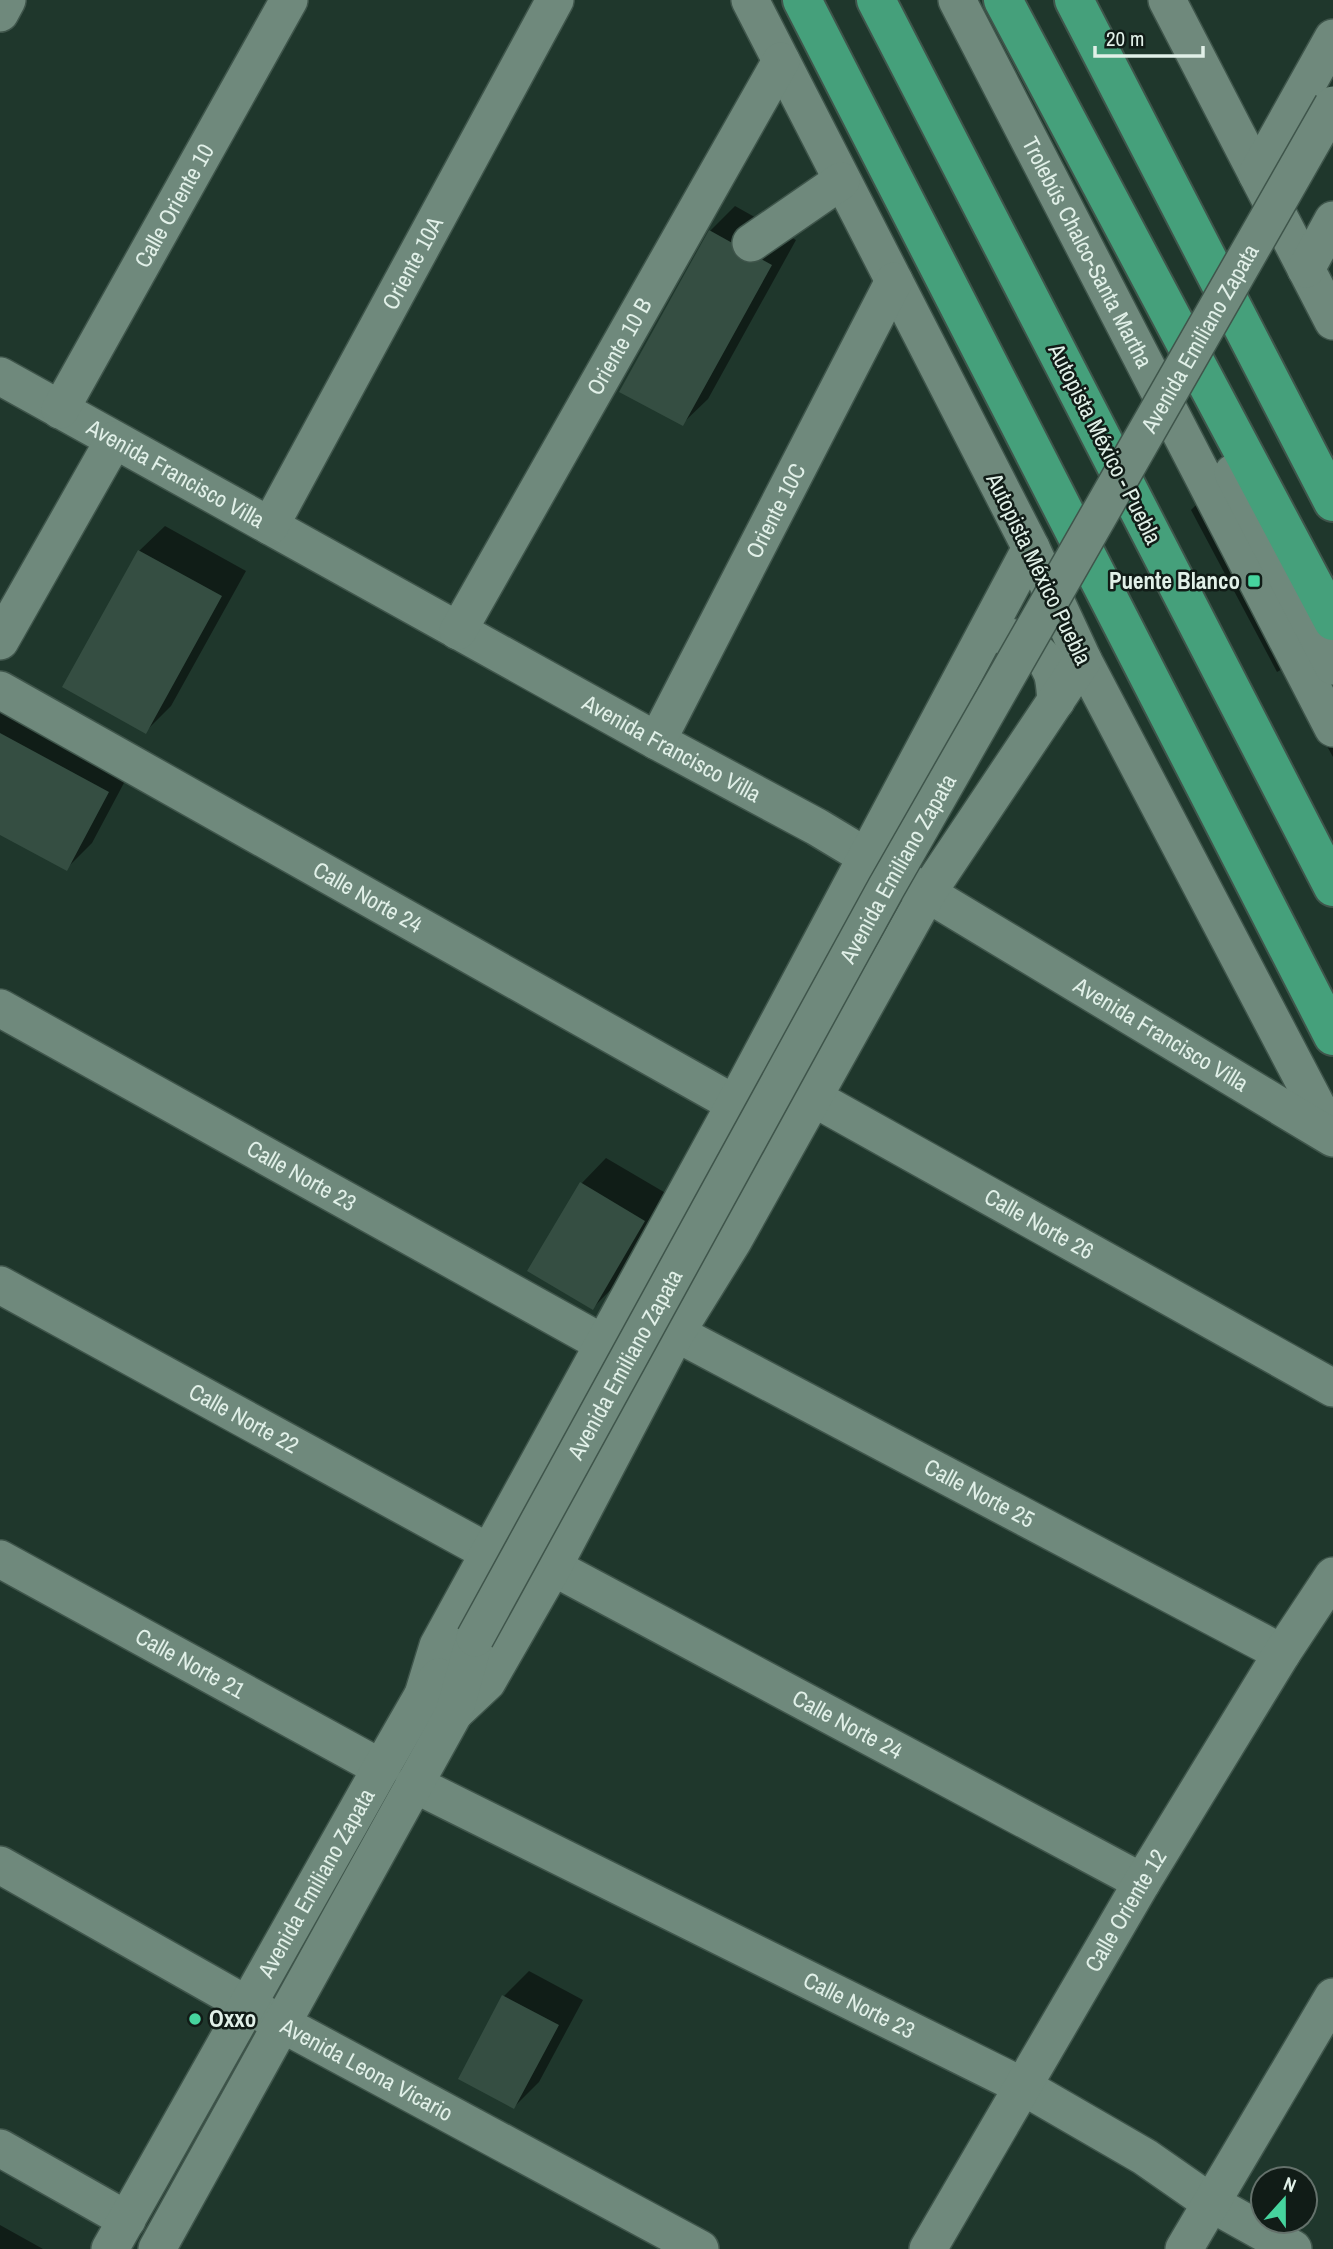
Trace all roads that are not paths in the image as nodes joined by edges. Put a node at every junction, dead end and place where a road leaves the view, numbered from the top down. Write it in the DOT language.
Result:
graph roads {
  1 [pos="7,0"];
  2 [pos="289,0"];
  3 [pos="555,0"];
  4 [pos="750,0"];
  5 [pos="802,0"];
  6 [pos="876,0"];
  7 [pos="957,0"];
  8 [pos="988,0"];
  9 [pos="1003,0"];
  10 [pos="1074,0"];
  11 [pos="1167,0"];
  12 [pos="0,13"];
  13 [pos="1333,38"];
  14 [pos="781,61"];
  15 [pos="1333,105"];
  16 [pos="1280,133"];
  17 [pos="1333,149"];
  18 [pos="1257,174"];
  19 [pos="841,181"];
  20 [pos="1333,220"];
  21 [pos="751,243"];
  22 [pos="1306,270"];
  23 [pos="894,281"];
  24 [pos="1333,321"];
  25 [pos="0,376"];
  26 [pos="60,410"];
  27 [pos="114,440"];
  28 [pos="1333,502"];
  29 [pos="270,526"];
  30 [pos="1031,548"];
  31 [pos="1333,621"];
  32 [pos="458,631"];
  33 [pos="986,633"];
  34 [pos="0,641"];
  35 [pos="1083,660"];
  36 [pos="1333,666"];
  37 [pos="0,690"];
  38 [pos="1056,701"];
  39 [pos="1333,728"];
  40 [pos="657,741"];
  41 [pos="867,858"];
  42 [pos="1333,887"];
  43 [pos="928,892"];
  44 [pos="0,1008"];
  45 [pos="1333,1036"];
  46 [pos="813,1097"];
  47 [pos="735,1104"];
  48 [pos="1333,1138"];
  49 [pos="0,1285"];
  50 [pos="676,1333"];
  51 [pos="604,1343"];
  52 [pos="1333,1388"];
  53 [pos="488,1552"];
  54 [pos="0,1559"];
  55 [pos="553,1567"];
  56 [pos="1333,1576"];
  57 [pos="1282,1653"];
  58 [pos="438,1704"];
  59 [pos="381,1768"];
  60 [pos="414,1784"];
  61 [pos="0,1865"];
  62 [pos="1142,1882"];
  63 [pos="1333,1997"];
  64 [pos="247,2005"];
  65 [pos="281,2024"];
  66 [pos="1024,2087"];
  67 [pos="0,2148"];
  68 [pos="1211,2203"];
  69 [pos="119,2234"];
  70 [pos="162,2247"];
  71 [pos="700,2249"];
  72 [pos="928,2249"];
  73 [pos="1184,2249"];
  74 [pos="1293,2249"];
  1 -- 12 [label="street"];
  2 -- 26 [label="street, Calle Oriente 10"];
  3 -- 29 [label="street, Oriente 10A"];
  4 -- 14 [label="street, Autopista México Puebla"];
  5 -- 45 [label="highway, Autopista México Puebla"];
  6 -- 42 [label="highway, Autopista México - Puebla"];
  7 -- 39 [label="street, Trolebús Chalco-Santa Martha"];
  8 -- 36 [label="street"];
  9 -- 31 [label="highway"];
  10 -- 28 [label="highway"];
  11 -- 18 [label="street"];
  13 -- 16 [label="street"];
  14 -- 19 [label="street, Autopista México Puebla"];
  14 -- 32 [label="street, Oriente 10 B"];
  15 -- 58 [label="street, Avenida Emiliano Zapata, bridge"];
  16 -- 17 [label="street"];
  16 -- 18 [label="street"];
  18 -- 22 [label="street"];
  19 -- 21 [label="street"];
  19 -- 23 [label="street, Autopista México Puebla"];
  20 -- 22 [label="street"];
  22 -- 24 [label="street"];
  23 -- 30 [label="street, Autopista México Puebla"];
  23 -- 40 [label="street, Oriente 10C"];
  25 -- 26 [label="street, Avenida Francisco Villa"];
  26 -- 27 [label="street, Avenida Francisco Villa"];
  27 -- 29 [label="street, Avenida Francisco Villa"];
  27 -- 34 [label="street"];
  29 -- 32 [label="street, Avenida Francisco Villa"];
  30 -- 33 [label="street"];
  30 -- 35 [label="street, Autopista México Puebla"];
  32 -- 40 [label="street, Avenida Francisco Villa"];
  33 -- 38 [label="street"];
  33 -- 41 [label="street"];
  35 -- 38 [label="street"];
  35 -- 48 [label="street, Autopista México Puebla"];
  37 -- 47 [label="street, Calle Norte 24"];
  38 -- 43 [label="street"];
  40 -- 41 [label="street, Avenida Francisco Villa"];
  41 -- 43 [label="street, Avenida Francisco Villa"];
  41 -- 47 [label="street"];
  43 -- 46 [label="street"];
  43 -- 48 [label="street, Avenida Francisco Villa"];
  44 -- 51 [label="street, Calle Norte 23"];
  46 -- 47 [label="street"];
  46 -- 50 [label="street"];
  46 -- 52 [label="street, Calle Norte 26"];
  47 -- 51 [label="street"];
  49 -- 53 [label="street, Calle Norte 22"];
  50 -- 55 [label="street"];
  50 -- 57 [label="street, Calle Norte 25"];
  51 -- 53 [label="street"];
  53 -- 58 [label="street"];
  54 -- 59 [label="street, Calle Norte 21"];
  55 -- 58 [label="street"];
  55 -- 62 [label="street, Calle Norte 24"];
  56 -- 57 [label="street, Calle Oriente 12"];
  57 -- 62 [label="street, Calle Oriente 12"];
  58 -- 59 [label="street, Avenida Emiliano Zapata"];
  58 -- 60 [label="street, Avenida Emiliano Zapata"];
  59 -- 64 [label="street, Avenida Emiliano Zapata"];
  60 -- 65 [label="street, Avenida Emiliano Zapata"];
  60 -- 66 [label="street, Calle Norte 23"];
  61 -- 64 [label="street, Avenida Leona Vicario"];
  62 -- 66 [label="street, Calle Oriente 12"];
  63 -- 68 [label="street"];
  64 -- 65 [label="street, Avenida Leona Vicario"];
  64 -- 69 [label="street, Avenida Emiliano Zapata"];
  65 -- 70 [label="street, Avenida Emiliano Zapata"];
  65 -- 71 [label="street, Avenida Leona Vicario"];
  66 -- 68 [label="street, Calle Norte 23"];
  66 -- 72 [label="street, Calle Oriente 12"];
  67 -- 69 [label="street"];
  68 -- 73 [label="street"];
  68 -- 74 [label="street, Calle Norte 23"];
}
